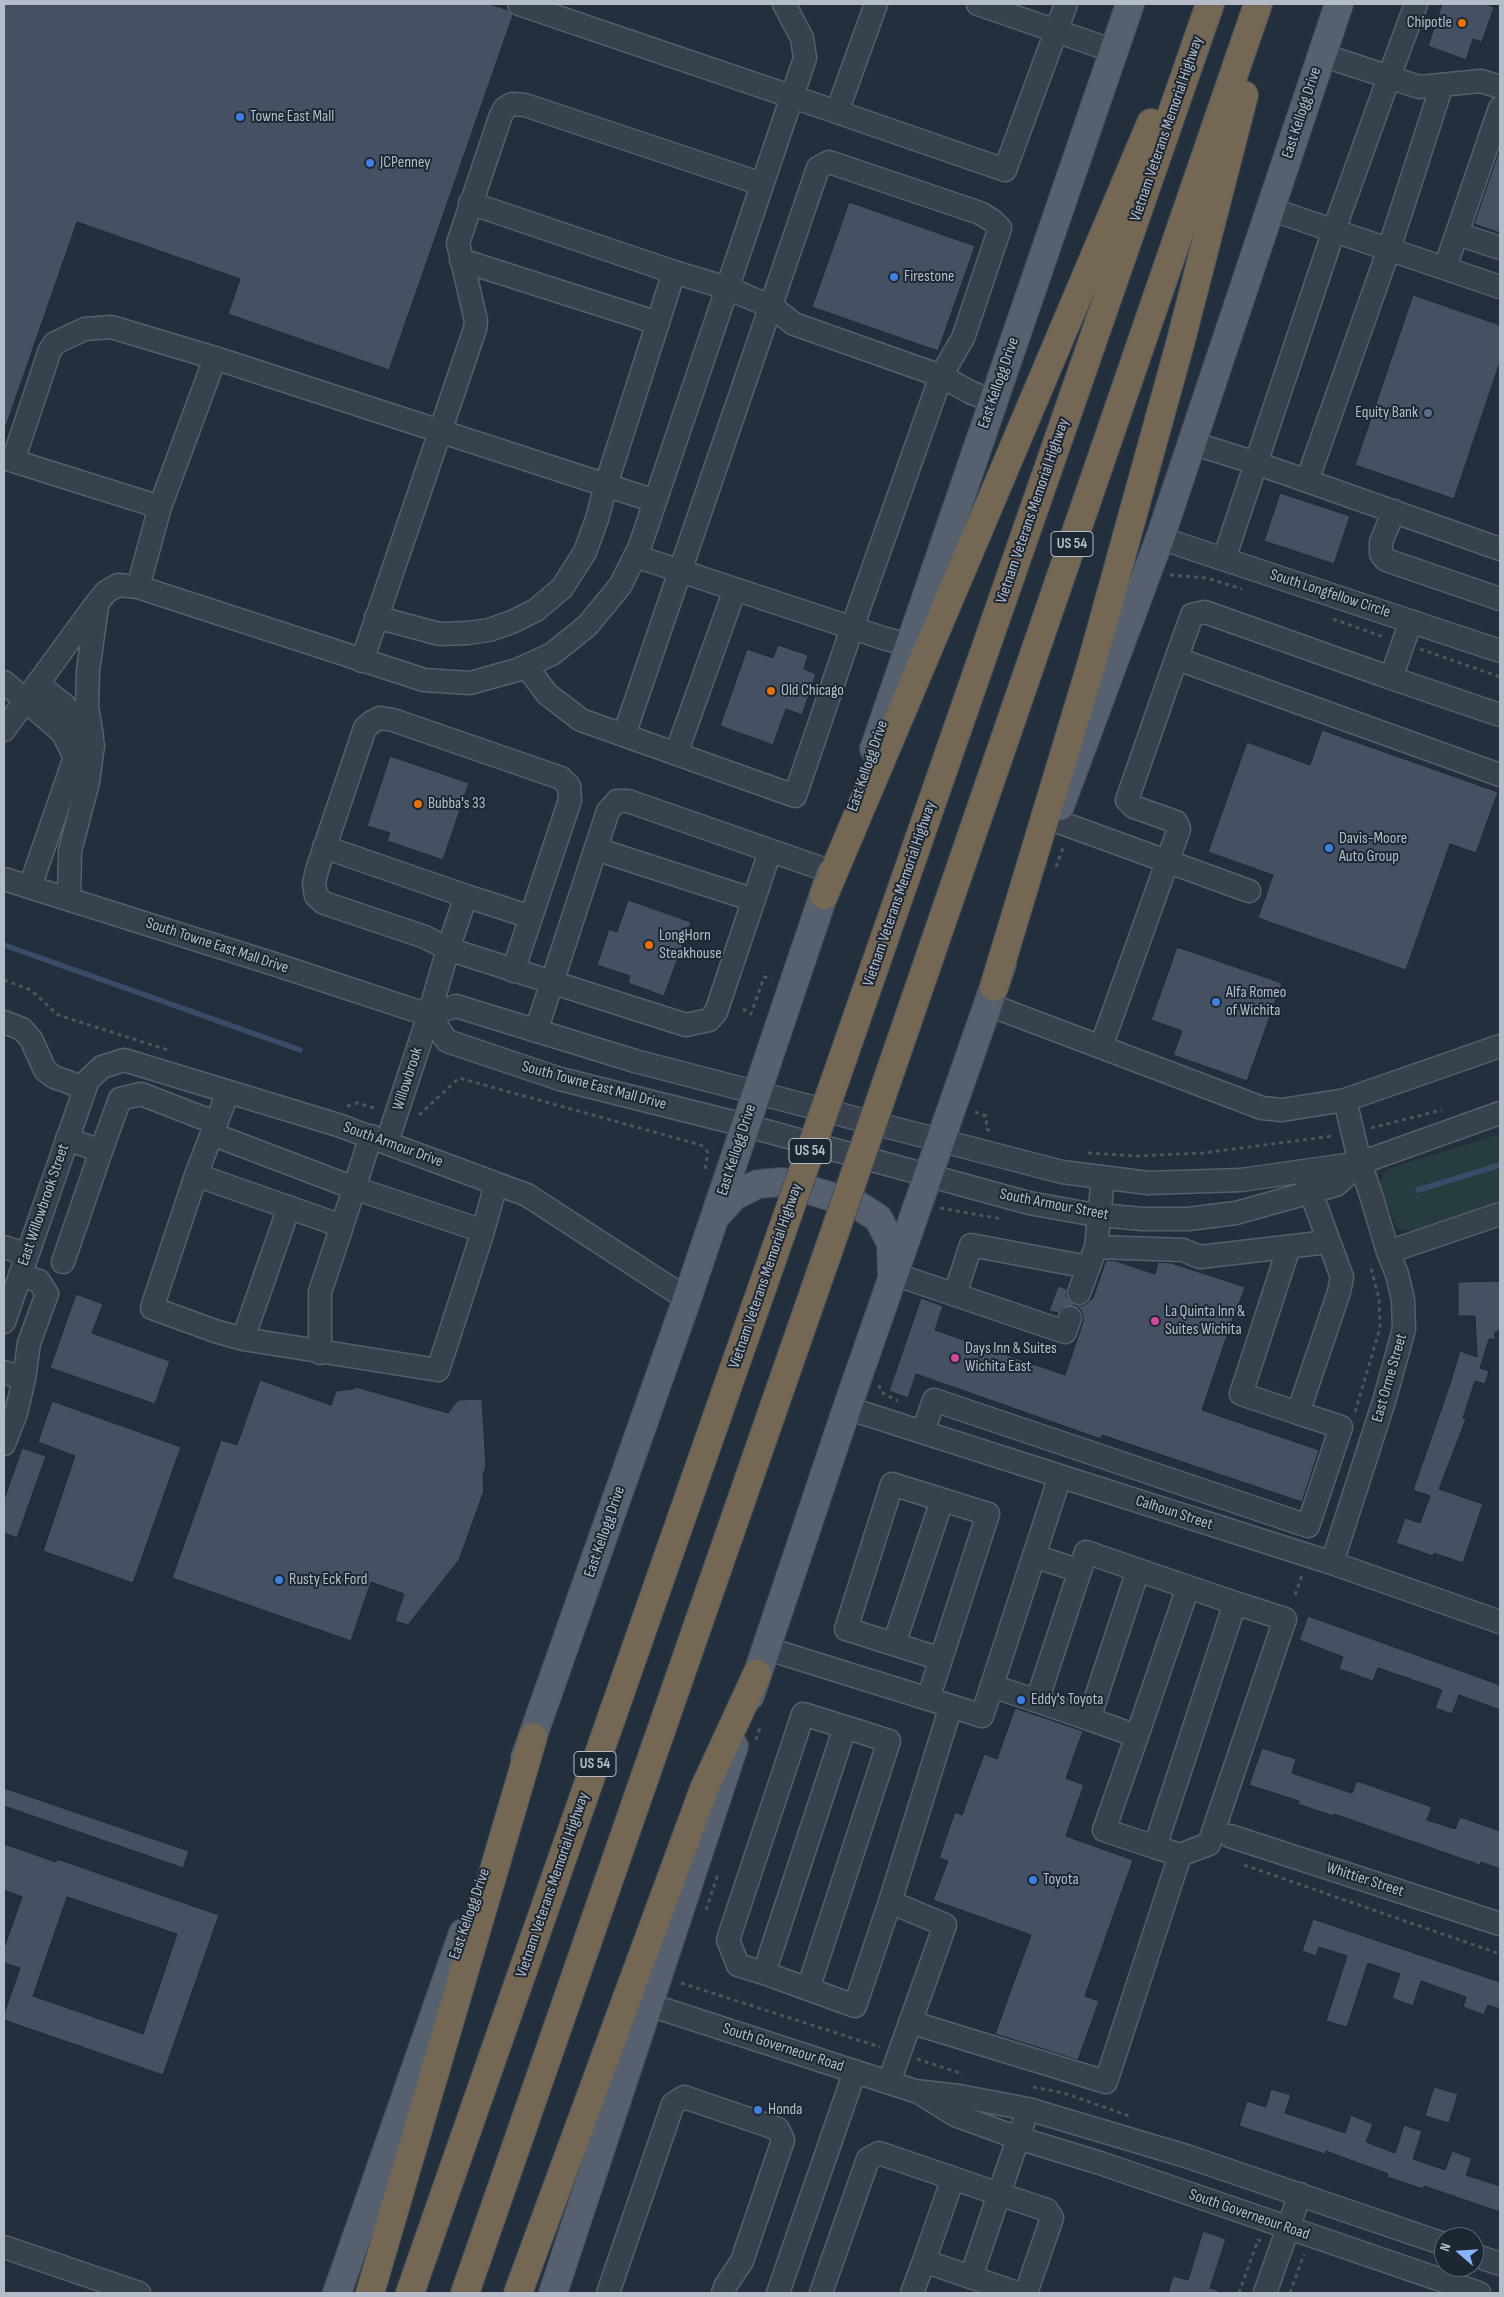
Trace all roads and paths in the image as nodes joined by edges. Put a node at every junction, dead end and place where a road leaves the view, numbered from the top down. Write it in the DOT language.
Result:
graph roads {
  1 [pos="519,4"];
  2 [pos="876,4"];
  3 [pos="978,4"];
  4 [pos="1066,4"];
  5 [pos="1130,4"];
  6 [pos="1201,4"];
  7 [pos="1210,4"];
  8 [pos="1258,4"];
  9 [pos="1267,4"];
  10 [pos="1339,4"];
  11 [pos="1416,4"];
  12 [pos="793,9"];
  13 [pos="571,12"];
  14 [pos="1056,31"];
  15 [pos="1114,51"];
  16 [pos="1322,55"];
  17 [pos="1389,77"];
  18 [pos="1442,85"];
  19 [pos="1500,87"];
  20 [pos="792,96"];
  21 [pos="1500,108"];
  22 [pos="837,112"];
  23 [pos="762,184"];
  24 [pos="470,203"];
  25 [pos="1270,209"];
  26 [pos="1334,230"];
  27 [pos="1458,234"];
  28 [pos="1500,248"];
  29 [pos="1389,249"];
  30 [pos="461,260"];
  31 [pos="1445,268"];
  32 [pos="674,272"];
  33 [pos="1500,287"];
  34 [pos="727,288"];
  35 [pos="772,307"];
  36 [pos="658,323"];
  37 [pos="215,358"];
  38 [pos="941,376"];
  39 [pos="993,401"];
  40 [pos="440,432"];
  41 [pos="1192,444"];
  42 [pos="8,460"];
  43 [pos="1256,463"];
  44 [pos="1308,481"];
  45 [pos="606,485"];
  46 [pos="655,501"];
  47 [pos="160,507"];
  48 [pos="1394,511"];
  49 [pos="1160,538"];
  50 [pos="1500,549"];
  51 [pos="635,556"];
  52 [pos="1224,559"];
  53 [pos="680,571"];
  54 [pos="1162,574"];
  55 [pos="138,588"];
  56 [pos="734,589"];
  57 [pos="1251,592"];
  58 [pos="1500,600"];
  59 [pos="98,602"];
  60 [pos="376,617"];
  61 [pos="1331,619"];
  62 [pos="1411,621"];
  63 [pos="852,628"];
  64 [pos="1403,644"];
  65 [pos="918,648"];
  66 [pos="1500,651"];
  67 [pos="362,661"];
  68 [pos="1174,665"];
  69 [pos="526,666"];
  70 [pos="1500,677"];
  71 [pos="1391,678"];
  72 [pos="4,682"];
  73 [pos="31,693"];
  74 [pos="1500,715"];
  75 [pos="4,730"];
  76 [pos="624,735"];
  77 [pos="93,745"];
  78 [pos="676,754"];
  79 [pos="1500,775"];
  80 [pos="1050,819"];
  81 [pos="324,847"];
  82 [pos="596,849"];
  83 [pos="770,851"];
  84 [pos="1168,862"];
  85 [pos="4,879"];
  86 [pos="828,883"];
  87 [pos="30,887"];
  88 [pos="1249,891"];
  89 [pos="466,896"];
  90 [pos="69,899"];
  91 [pos="754,900"];
  92 [pos="531,917"];
  93 [pos="448,948"];
  94 [pos="513,971"];
  95 [pos="773,979"];
  96 [pos="4,980"];
  97 [pos="551,983"];
  98 [pos="991,996"];
  99 [pos="743,1009"];
  100 [pos="429,1015"];
  101 [pos="4,1022"];
  102 [pos="536,1031"];
  103 [pos="1500,1046"];
  104 [pos="1101,1047"];
  105 [pos="176,1052"];
  106 [pos="85,1088"];
  107 [pos="228,1092"];
  108 [pos="756,1092"];
  109 [pos="1345,1100"];
  110 [pos="341,1108"];
  111 [pos="1444,1109"];
  112 [pos="970,1110"];
  113 [pos="1500,1112"];
  114 [pos="396,1114"];
  115 [pos="744,1125"];
  116 [pos="214,1128"];
  117 [pos="1352,1132"];
  118 [pos="997,1136"];
  119 [pos="67,1139"];
  120 [pos="379,1139"];
  121 [pos="941,1139"];
  122 [pos="101,1151"];
  123 [pos="708,1152"];
  124 [pos="1081,1152"];
  125 [pos="1360,1163"];
  126 [pos="1303,1171"];
  127 [pos="196,1175"];
  128 [pos="928,1177"];
  129 [pos="1103,1177"];
  130 [pos="496,1184"];
  131 [pos="354,1188"];
  132 [pos="1311,1193"];
  133 [pos="289,1207"];
  134 [pos="1500,1214"];
  135 [pos="1098,1215"];
  136 [pos="714,1218"];
  137 [pos="342,1226"];
  138 [pos="483,1231"];
  139 [pos="1328,1242"];
  140 [pos="4,1247"];
  141 [pos="1289,1247"];
  142 [pos="1092,1257"];
  143 [pos="1379,1258"];
  144 [pos="63,1262"];
  145 [pos="24,1265"];
  146 [pos="894,1276"];
  147 [pos="1079,1293"];
  148 [pos="955,1294"];
  149 [pos="687,1299"];
  150 [pos="1070,1318"];
  151 [pos="4,1322"];
  152 [pos="243,1340"];
  153 [pos="320,1353"];
  154 [pos="18,1370"];
  155 [pos="847,1408"];
  156 [pos="1298,1413"];
  157 [pos="1353,1418"];
  158 [pos="923,1432"];
  159 [pos="4,1444"];
  160 [pos="1086,1451"];
  161 [pos="1068,1479"];
  162 [pos="942,1500"];
  163 [pos="1269,1513"];
  164 [pos="1260,1541"];
  165 [pos="1034,1556"];
  166 [pos="1308,1556"];
  167 [pos="1332,1563"];
  168 [pos="1138,1570"];
  169 [pos="1080,1571"];
  170 [pos="1188,1587"];
  171 [pos="1295,1595"];
  172 [pos="1235,1602"];
  173 [pos="1500,1622"];
  174 [pos="894,1644"];
  175 [pos="766,1648"];
  176 [pos="941,1659"];
  177 [pos="758,1674"];
  178 [pos="992,1686"];
  179 [pos="928,1699"];
  180 [pos="1037,1701"];
  181 [pos="952,1706"];
  182 [pos="1089,1719"];
  183 [pos="845,1728"];
  184 [pos="1137,1736"];
  185 [pos="533,1737"];
  186 [pos="1230,1836"];
  187 [pos="1155,1847"];
  188 [pos="1180,1855"];
  189 [pos="1244,1865"];
  190 [pos="890,1902"];
  191 [pos="1500,1924"];
  192 [pos="1500,1954"];
  193 [pos="764,1973"];
  194 [pos="808,1989"];
  195 [pos="650,2005"];
  196 [pos="910,2022"];
  197 [pos="855,2071"];
  198 [pos="889,2082"];
  199 [pos="915,2091"];
  200 [pos="1028,2109"];
  201 [pos="1018,2138"];
  202 [pos="953,2178"];
  203 [pos="999,2194"];
  204 [pos="1300,2194"];
  205 [pos="1289,2228"];
  206 [pos="1434,2241"];
  207 [pos="4,2247"];
  208 [pos="1484,2258"];
  209 [pos="924,2261"];
  210 [pos="1500,2264"];
  211 [pos="971,2277"];
  212 [pos="139,2293"];
  213 [pos="337,2293"];
  214 [pos="370,2293"];
  215 [pos="410,2293"];
  216 [pos="464,2293"];
  217 [pos="518,2293"];
  218 [pos="553,2293"];
  219 [pos="608,2293"];
  220 [pos="723,2293"];
  221 [pos="778,2293"];
  222 [pos="821,2293"];
  223 [pos="912,2293"];
  224 [pos="1017,2293"];
  225 [pos="1026,2293"];
  226 [pos="1265,2293"];
  227 [pos="1479,2293"];
  1 -- 13 [label="street"];
  2 -- 22 [label="street"];
  3 -- 14 [label="street"];
  4 -- 14 [label="street"];
  5 -- 15 [label="main road, East Kellogg Drive"];
  6 -- 65 [label="highway"];
  7 -- 215 [label="highway, Vietnam Veterans Memorial Highway / US 54, bridge"];
  8 -- 216 [label="highway, US 54, bridge"];
  9 -- 80 [label="highway"];
  10 -- 16 [label="main road, East Kellogg Drive"];
  11 -- 17 [label="street"];
  12 -- 20 [label="street"];
  13 -- 20 [label="street"];
  14 -- 15 [label="street"];
  14 -- 22 [label="street"];
  15 -- 39 [label="main road, East Kellogg Drive"];
  16 -- 17 [label="street"];
  16 -- 25 [label="main road, East Kellogg Drive"];
  17 -- 18 [label="street"];
  17 -- 26 [label="street"];
  18 -- 19 [label="street"];
  18 -- 29 [label="street"];
  20 -- 22 [label="street"];
  20 -- 23 [label="street"];
  21 -- 27 [label="street"];
  23 -- 24 [label="street"];
  23 -- 34 [label="street"];
  24 -- 30 [label="street"];
  24 -- 32 [label="street"];
  25 -- 26 [label="street"];
  25 -- 41 [label="main road, East Kellogg Drive"];
  26 -- 29 [label="street"];
  26 -- 43 [label="street"];
  27 -- 28 [label="street"];
  27 -- 31 [label="street"];
  29 -- 31 [label="street"];
  29 -- 44 [label="street"];
  30 -- 36 [label="street"];
  30 -- 40 [label="street"];
  31 -- 33 [label="street"];
  32 -- 34 [label="street"];
  32 -- 36 [label="street"];
  34 -- 35 [label="street"];
  34 -- 46 [label="street"];
  35 -- 38 [label="street"];
  35 -- 38 [label="street"];
  35 -- 53 [label="street"];
  36 -- 45 [label="street"];
  37 -- 40 [label="street"];
  37 -- 42 [label="street"];
  37 -- 47 [label="street"];
  38 -- 39 [label="street"];
  38 -- 63 [label="street"];
  39 -- 65 [label="main road, East Kellogg Drive"];
  40 -- 45 [label="street"];
  40 -- 60 [label="street"];
  41 -- 43 [label="street"];
  41 -- 49 [label="main road, East Kellogg Drive"];
  42 -- 47 [label="street"];
  43 -- 44 [label="street"];
  43 -- 52 [label="street"];
  44 -- 48 [label="street"];
  45 -- 46 [label="street"];
  45 -- 60 [label="street"];
  46 -- 51 [label="street"];
  47 -- 55 [label="street"];
  48 -- 50 [label="street"];
  48 -- 58 [label="street"];
  49 -- 52 [label="street, South Longfellow Circle"];
  49 -- 80 [label="main road, East Kellogg Drive"];
  51 -- 53 [label="street"];
  51 -- 69 [label="street"];
  52 -- 62 [label="street, South Longfellow Circle"];
  53 -- 56 [label="street"];
  53 -- 76 [label="street"];
  54 -- 57 [label="path"];
  55 -- 59 [label="street"];
  55 -- 67 [label="street"];
  56 -- 63 [label="street"];
  56 -- 78 [label="street"];
  59 -- 73 [label="street"];
  59 -- 77 [label="street"];
  60 -- 67 [label="street"];
  61 -- 64 [label="path"];
  62 -- 64 [label="street"];
  62 -- 66 [label="street, South Longfellow Circle"];
  63 -- 65 [label="street"];
  63 -- 78 [label="street"];
  64 -- 70 [label="path"];
  64 -- 71 [label="street"];
  65 -- 86 [label="highway"];
  67 -- 69 [label="street"];
  68 -- 71 [label="street"];
  68 -- 79 [label="street"];
  68 -- 84 [label="street"];
  69 -- 76 [label="street"];
  71 -- 74 [label="street"];
  72 -- 73 [label="street"];
  73 -- 75 [label="street"];
  73 -- 77 [label="street"];
  73 -- 87 [label="street"];
  76 -- 78 [label="street"];
  77 -- 90 [label="street"];
  80 -- 84 [label="street"];
  80 -- 98 [label="highway"];
  81 -- 89 [label="street"];
  81 -- 92 [label="street"];
  81 -- 93 [label="street"];
  82 -- 83 [label="street"];
  82 -- 91 [label="street"];
  82 -- 97 [label="street"];
  83 -- 86 [label="street"];
  83 -- 91 [label="street"];
  84 -- 88 [label="street"];
  84 -- 104 [label="street"];
  85 -- 87 [label="street, South Towne East Mall Drive"];
  86 -- 108 [label="main road, East Kellogg Drive"];
  87 -- 90 [label="street, South Towne East Mall Drive"];
  89 -- 92 [label="street"];
  89 -- 93 [label="street, Willowbrook"];
  90 -- 100 [label="street, South Towne East Mall Drive"];
  91 -- 97 [label="street"];
  92 -- 94 [label="street"];
  93 -- 94 [label="street"];
  93 -- 100 [label="street, Willowbrook"];
  94 -- 97 [label="street"];
  95 -- 99 [label="path"];
  96 -- 105 [label="path"];
  97 -- 102 [label="street"];
  98 -- 104 [label="street"];
  98 -- 121 [label="main road"];
  100 -- 102 [label="street"];
  100 -- 114 [label="street, Willowbrook"];
  100 -- 115 [label="street, South Towne East Mall Drive"];
  101 -- 106 [label="street"];
  102 -- 108 [label="street"];
  103 -- 109 [label="street"];
  104 -- 109 [label="street"];
  106 -- 107 [label="street, South Armour Drive"];
  106 -- 119 [label="street, East Willowbrook Street"];
  107 -- 116 [label="street"];
  107 -- 120 [label="street, South Armour Drive"];
  108 -- 115 [label="main road, East Kellogg Drive"];
  108 -- 121 [label="street, South Armour Street"];
  109 -- 117 [label="street, East Orme Street"];
  110 -- 114 [label="path"];
  111 -- 117 [label="path"];
  112 -- 118 [label="path"];
  113 -- 125 [label="street, South Armour Street"];
  114 -- 120 [label="street, Willowbrook"];
  114 -- 123 [label="path"];
  115 -- 128 [label="street, South Armour Street"];
  115 -- 136 [label="main road, East Kellogg Drive"];
  116 -- 122 [label="street"];
  116 -- 127 [label="street"];
  116 -- 131 [label="street"];
  117 -- 124 [label="path"];
  117 -- 125 [label="street, East Orme Street"];
  119 -- 122 [label="street"];
  119 -- 145 [label="street, East Willowbrook Street"];
  120 -- 130 [label="street, South Armour Drive"];
  120 -- 131 [label="street, Willowbrook"];
  121 -- 128 [label="main road"];
  121 -- 129 [label="street, South Armour Street"];
  122 -- 144 [label="street"];
  125 -- 126 [label="street, South Armour Street"];
  125 -- 132 [label="street, South Armour Street"];
  125 -- 143 [label="street, East Orme Street"];
  126 -- 129 [label="street, South Armour Street"];
  126 -- 132 [label="street"];
  127 -- 133 [label="street"];
  127 -- 152 [label="street"];
  128 -- 135 [label="street, South Armour Street"];
  128 -- 146 [label="main road"];
  129 -- 135 [label="street"];
  130 -- 138 [label="street"];
  130 -- 149 [label="street, South Armour Drive"];
  131 -- 137 [label="street, Willowbrook"];
  131 -- 138 [label="street"];
  132 -- 135 [label="street, South Armour Street"];
  132 -- 139 [label="street"];
  133 -- 137 [label="street"];
  133 -- 152 [label="street"];
  134 -- 143 [label="street"];
  135 -- 142 [label="street"];
  136 -- 146 [label="main road"];
  136 -- 149 [label="main road, East Kellogg Drive"];
  137 -- 153 [label="street, Willowbrook"];
  138 -- 153 [label="street"];
  139 -- 141 [label="street"];
  139 -- 156 [label="street"];
  140 -- 145 [label="street"];
  141 -- 142 [label="street"];
  141 -- 156 [label="street"];
  142 -- 147 [label="street"];
  142 -- 148 [label="street"];
  143 -- 157 [label="path"];
  143 -- 167 [label="street, East Orme Street"];
  145 -- 151 [label="street, East Willowbrook Street"];
  145 -- 154 [label="street"];
  146 -- 148 [label="street"];
  146 -- 155 [label="main road"];
  148 -- 150 [label="street"];
  149 -- 185 [label="main road, East Kellogg Drive"];
  152 -- 153 [label="street"];
  154 -- 159 [label="street"];
  155 -- 158 [label="street, Calhoun Street"];
  155 -- 175 [label="main road"];
  156 -- 163 [label="street"];
  158 -- 160 [label="street"];
  158 -- 161 [label="street, Calhoun Street"];
  160 -- 161 [label="street"];
  160 -- 163 [label="street"];
  161 -- 164 [label="street, Calhoun Street"];
  161 -- 165 [label="street"];
  162 -- 174 [label="street"];
  162 -- 174 [label="street"];
  162 -- 176 [label="street"];
  163 -- 164 [label="street"];
  164 -- 166 [label="street, Calhoun Street"];
  165 -- 169 [label="street"];
  165 -- 178 [label="street"];
  166 -- 167 [label="street, Calhoun Street"];
  166 -- 171 [label="path"];
  167 -- 173 [label="street, Calhoun Street"];
  168 -- 169 [label="street"];
  168 -- 170 [label="street"];
  168 -- 182 [label="street"];
  169 -- 180 [label="street"];
  170 -- 172 [label="street"];
  170 -- 184 [label="street"];
  172 -- 187 [label="street"];
  172 -- 188 [label="street"];
  174 -- 176 [label="street"];
  175 -- 177 [label="main road"];
  175 -- 179 [label="street"];
  176 -- 179 [label="street"];
  177 -- 195 [label="main road"];
  177 -- 217 [label="highway"];
  178 -- 180 [label="street"];
  178 -- 181 [label="street"];
  179 -- 181 [label="street"];
  180 -- 182 [label="street"];
  181 -- 190 [label="street"];
  182 -- 184 [label="street"];
  183 -- 193 [label="street"];
  183 -- 193 [label="street"];
  183 -- 194 [label="street"];
  184 -- 187 [label="street"];
  185 -- 213 [label="main road, East Kellogg Drive"];
  185 -- 214 [label="highway"];
  186 -- 191 [label="street, Whittier Street"];
  187 -- 188 [label="street"];
  188 -- 196 [label="street"];
  189 -- 192 [label="path"];
  190 -- 194 [label="street"];
  190 -- 196 [label="street"];
  193 -- 194 [label="street"];
  195 -- 197 [label="street, South Governeour Road"];
  195 -- 218 [label="main road"];
  196 -- 198 [label="street"];
  197 -- 198 [label="street, South Governeour Road"];
  197 -- 221 [label="street"];
  198 -- 199 [label="street, South Governeour Road"];
  199 -- 200 [label="street, South Governeour Road"];
  199 -- 201 [label="street, South Governeour Road"];
  200 -- 201 [label="street"];
  200 -- 204 [label="street, South Governeour Road"];
  201 -- 203 [label="street"];
  201 -- 205 [label="street, South Governeour Road"];
  202 -- 203 [label="street"];
  202 -- 209 [label="street"];
  202 -- 222 [label="street"];
  203 -- 211 [label="street"];
  203 -- 225 [label="street"];
  204 -- 205 [label="street"];
  204 -- 206 [label="street, South Governeour Road"];
  205 -- 226 [label="street"];
  205 -- 227 [label="street, South Governeour Road"];
  207 -- 212 [label="street"];
  208 -- 210 [label="street"];
  209 -- 211 [label="street"];
  209 -- 223 [label="street"];
  211 -- 224 [label="street"];
  219 -- 220 [label="street"];
}
